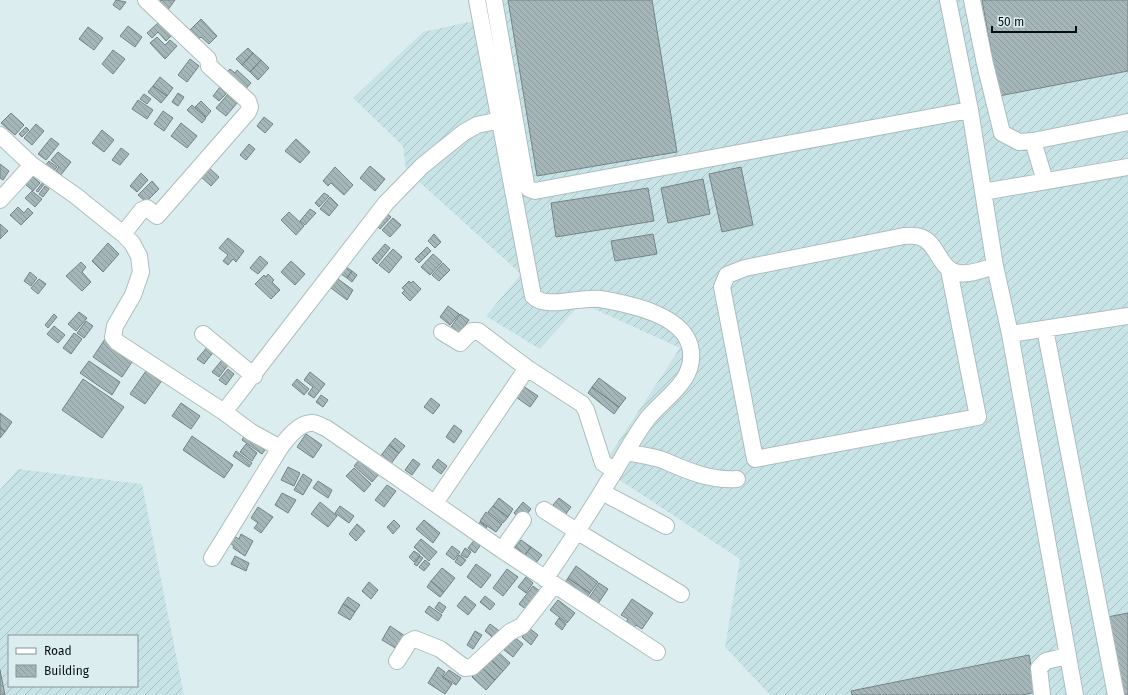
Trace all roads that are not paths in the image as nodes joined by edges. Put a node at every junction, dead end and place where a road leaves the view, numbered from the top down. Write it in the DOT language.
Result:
graph roads {
  1 [pos="146,0"];
  2 [pos="477,0"];
  3 [pos="494,0"];
  4 [pos="948,0"];
  5 [pos="972,0"];
  6 [pos="970,110"];
  7 [pos="500,120"];
  8 [pos="1128,122"];
  9 [pos="0,135"];
  10 [pos="1033,141"];
  11 [pos="32,165"];
  12 [pos="1128,167"];
  13 [pos="1045,181"];
  14 [pos="983,192"];
  15 [pos="0,200"];
  16 [pos="123,234"];
  17 [pos="995,266"];
  18 [pos="949,270"];
  19 [pos="1128,316"];
  20 [pos="1045,329"];
  21 [pos="442,332"];
  22 [pos="203,334"];
  23 [pos="1010,334"];
  24 [pos="527,368"];
  25 [pos="254,376"];
  26 [pos="224,412"];
  27 [pos="280,448"];
  28 [pos="626,452"];
  29 [pos="615,471"];
  30 [pos="737,479"];
  31 [pos="602,492"];
  32 [pos="435,504"];
  33 [pos="544,510"];
  34 [pos="523,520"];
  35 [pos="666,526"];
  36 [pos="578,532"];
  37 [pos="502,550"];
  38 [pos="212,558"];
  39 [pos="550,582"];
  40 [pos="682,594"];
  41 [pos="657,652"];
  42 [pos="1067,656"];
  43 [pos="397,661"];
  44 [pos="1042,695"];
  45 [pos="1075,695"];
  46 [pos="1116,695"];
  1 -- 16 [label="street"];
  2 -- 7 [label="street"];
  3 -- 6 [label="street"];
  4 -- 6 [label="street"];
  5 -- 10 [label="street"];
  6 -- 14 [label="street"];
  7 -- 25 [label="street"];
  7 -- 28 [label="street"];
  8 -- 10 [label="street"];
  9 -- 11 [label="street"];
  10 -- 13 [label="street"];
  11 -- 15 [label="street"];
  11 -- 16 [label="street"];
  12 -- 13 [label="street"];
  13 -- 14 [label="street"];
  14 -- 17 [label="street"];
  16 -- 26 [label="street"];
  17 -- 18 [label="street"];
  17 -- 23 [label="street"];
  18 -- 18 [label="street"];
  19 -- 20 [label="street"];
  20 -- 23 [label="street"];
  20 -- 46 [label="street"];
  21 -- 24 [label="street"];
  22 -- 25 [label="street"];
  23 -- 42 [label="street"];
  24 -- 29 [label="street"];
  24 -- 32 [label="street"];
  25 -- 26 [label="street"];
  26 -- 27 [label="street"];
  27 -- 32 [label="street"];
  27 -- 38 [label="street"];
  28 -- 29 [label="street"];
  28 -- 30 [label="street"];
  29 -- 31 [label="street"];
  31 -- 35 [label="street"];
  31 -- 36 [label="street"];
  32 -- 37 [label="street"];
  33 -- 36 [label="street"];
  34 -- 37 [label="street"];
  36 -- 39 [label="street"];
  36 -- 40 [label="street"];
  37 -- 39 [label="street"];
  39 -- 41 [label="street"];
  39 -- 43 [label="street"];
  42 -- 44 [label="street"];
  42 -- 45 [label="street"];
}
